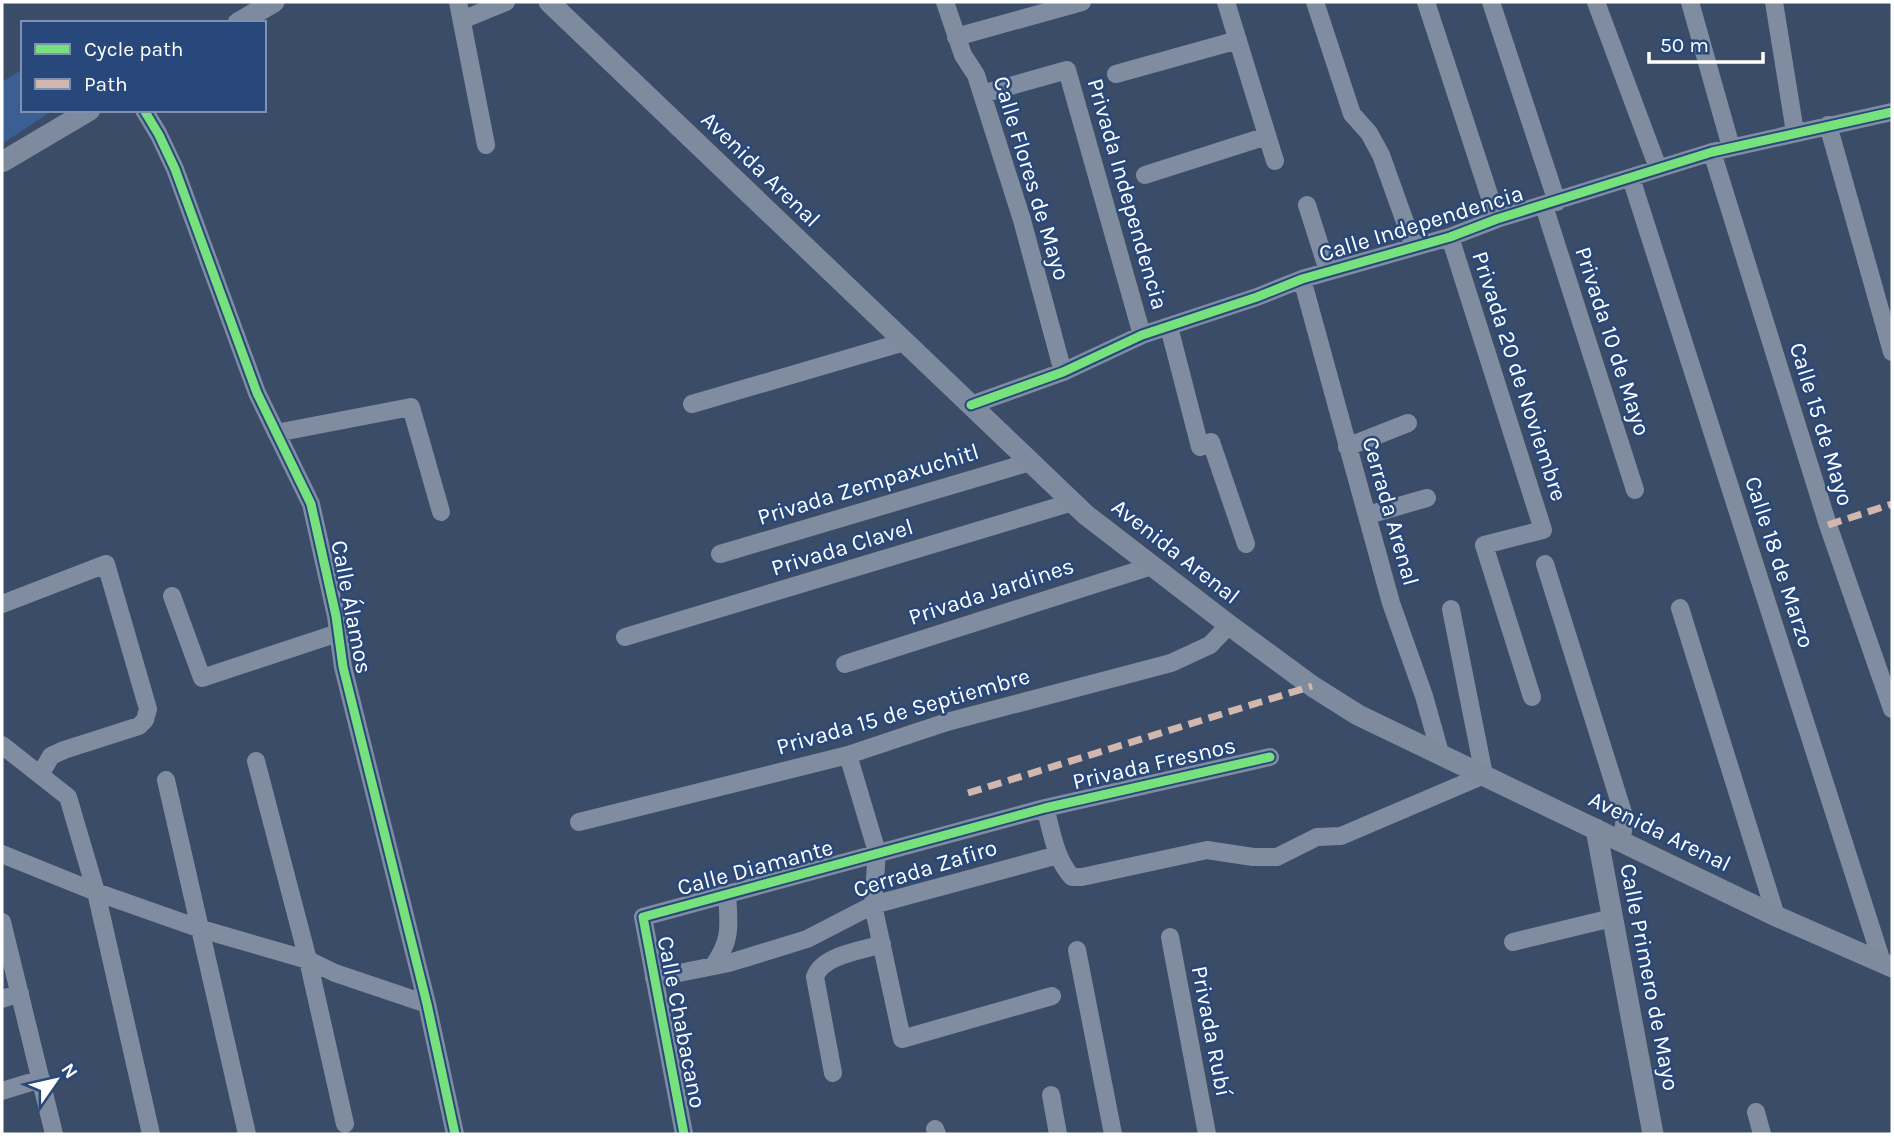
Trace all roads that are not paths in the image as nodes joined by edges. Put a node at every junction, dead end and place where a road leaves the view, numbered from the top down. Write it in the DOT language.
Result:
graph roads {
  1 [pos="274,2"];
  2 [pos="458,2"];
  3 [pos="506,2"];
  4 [pos="549,2"];
  5 [pos="945,2"];
  6 [pos="1082,2"];
  7 [pos="1226,2"];
  8 [pos="1315,2"];
  9 [pos="1426,2"];
  10 [pos="1491,2"];
  11 [pos="1597,2"];
  12 [pos="1690,2"];
  13 [pos="1774,2"];
  14 [pos="462,20"];
  15 [pos="241,21"];
  16 [pos="956,37"];
  17 [pos="1238,40"];
  18 [pos="1116,74"];
  19 [pos="982,94"];
  20 [pos="87,112"];
  21 [pos="145,112"];
  22 [pos="1892,113"];
  23 [pos="1828,125"];
  24 [pos="1796,132"];
  25 [pos="1267,136"];
  26 [pos="486,145"];
  27 [pos="1731,147"];
  28 [pos="1712,152"];
  29 [pos="1275,161"];
  30 [pos="2,162"];
  31 [pos="1658,168"];
  32 [pos="1145,175"];
  33 [pos="1631,178"];
  34 [pos="1550,204"];
  35 [pos="1307,205"];
  36 [pos="1497,219"];
  37 [pos="1450,237"];
  38 [pos="1413,247"];
  39 [pos="1328,271"];
  40 [pos="1302,279"];
  41 [pos="1169,327"];
  42 [pos="1142,335"];
  43 [pos="904,341"];
  44 [pos="1892,352"];
  45 [pos="1063,372"];
  46 [pos="692,404"];
  47 [pos="971,405"];
  48 [pos="1408,423"];
  49 [pos="276,433"];
  50 [pos="1348,447"];
  51 [pos="1030,462"];
  52 [pos="1635,490"];
  53 [pos="1427,498"];
  54 [pos="1073,502"];
  55 [pos="441,512"];
  56 [pos="1368,515"];
  57 [pos="1246,544"];
  58 [pos="720,554"];
  59 [pos="1545,564"];
  60 [pos="1152,566"];
  61 [pos="172,596"];
  62 [pos="2,604"];
  63 [pos="1680,608"];
  64 [pos="1451,609"];
  65 [pos="1229,625"];
  66 [pos="338,633"];
  67 [pos="625,638"];
  68 [pos="845,664"];
  69 [pos="1532,697"];
  70 [pos="1892,709"];
  71 [pos="2,745"];
  72 [pos="1440,753"];
  73 [pos="848,755"];
  74 [pos="1270,757"];
  75 [pos="256,761"];
  76 [pos="40,775"];
  77 [pos="1484,775"];
  78 [pos="166,780"];
  79 [pos="1045,808"];
  80 [pos="579,822"];
  81 [pos="1596,830"];
  82 [pos="1621,842"];
  83 [pos="877,852"];
  84 [pos="2,855"];
  85 [pos="1058,855"];
  86 [pos="96,892"];
  87 [pos="727,894"];
  88 [pos="873,905"];
  89 [pos="1776,916"];
  90 [pos="643,917"];
  91 [pos="1612,918"];
  92 [pos="2,922"];
  93 [pos="201,929"];
  94 [pos="1170,937"];
  95 [pos="1513,942"];
  96 [pos="882,944"];
  97 [pos="1077,950"];
  98 [pos="308,960"];
  99 [pos="1887,964"];
  100 [pos="721,965"];
  101 [pos="654,978"];
  102 [pos="20,993"];
  103 [pos="1052,996"];
  104 [pos="2,999"];
  105 [pos="426,1004"];
  106 [pos="833,1073"];
  107 [pos="41,1079"];
  108 [pos="2,1091"];
  109 [pos="1051,1095"];
  110 [pos="1756,1112"];
  111 [pos="345,1124"];
  112 [pos="54,1134"];
  113 [pos="151,1134"];
  114 [pos="247,1134"];
  115 [pos="455,1134"];
  116 [pos="684,1134"];
  117 [pos="1058,1134"];
  118 [pos="1113,1134"];
  119 [pos="1207,1134"];
  120 [pos="1653,1134"];
  121 [pos="1762,1134"];
  1 -- 15 [label="main road"];
  2 -- 14 [label="street"];
  3 -- 14 [label="street"];
  4 -- 43 [label="main road, Avenida Arenal"];
  5 -- 16 [label="street, Calle Flores de Mayo"];
  6 -- 16 [label="street"];
  7 -- 17 [label="street"];
  8 -- 38 [label="street"];
  9 -- 36 [label="street"];
  10 -- 34 [label="street, Privada 10 de Mayo"];
  11 -- 31 [label="street"];
  12 -- 27 [label="street"];
  13 -- 24 [label="street"];
  14 -- 26 [label="street"];
  16 -- 19 [label="street, Calle Flores de Mayo"];
  17 -- 18 [label="street"];
  17 -- 25 [label="street"];
  19 -- 42 [label="street, Privada Independencia"];
  19 -- 45 [label="street, Calle Flores de Mayo"];
  20 -- 30 [label="main road"];
  21 -- 49 [label="street, Calle Álamos"];
  22 -- 23 [label="street, Calle Independencia"];
  23 -- 24 [label="street, Calle Independencia"];
  23 -- 44 [label="street"];
  24 -- 27 [label="street, Calle Independencia"];
  25 -- 29 [label="street"];
  25 -- 32 [label="street"];
  27 -- 28 [label="street, Calle Independencia"];
  28 -- 31 [label="street, Calle Independencia"];
  28 -- 70 [label="street, Calle 15 de Mayo"];
  31 -- 33 [label="street, Calle Independencia"];
  33 -- 34 [label="street, Calle Independencia"];
  33 -- 99 [label="street, Calle 18 de Marzo"];
  34 -- 36 [label="street, Calle Independencia"];
  34 -- 52 [label="street, Privada 10 de Mayo"];
  35 -- 39 [label="street"];
  36 -- 37 [label="street, Calle Independencia"];
  37 -- 38 [label="street, Calle Independencia"];
  37 -- 69 [label="street, Privada 20 de Noviembre"];
  38 -- 39 [label="street, Calle Independencia"];
  39 -- 40 [label="street, Calle Independencia"];
  40 -- 41 [label="street, Calle Independencia"];
  40 -- 50 [label="street, Cerrada Arenal"];
  41 -- 42 [label="street, Calle Independencia"];
  41 -- 57 [label="street, Privada Independencia"];
  42 -- 45 [label="street, Calle Independencia"];
  43 -- 46 [label="street"];
  43 -- 47 [label="main road, Avenida Arenal"];
  45 -- 47 [label="street, Calle Independencia"];
  47 -- 51 [label="main road, Avenida Arenal"];
  48 -- 50 [label="street"];
  49 -- 55 [label="street"];
  49 -- 66 [label="street, Calle Álamos"];
  50 -- 56 [label="street, Cerrada Arenal"];
  51 -- 54 [label="main road, Avenida Arenal"];
  51 -- 58 [label="street, Privada Zempaxuchitl"];
  53 -- 56 [label="street"];
  54 -- 60 [label="main road, Avenida Arenal"];
  54 -- 67 [label="street, Privada Clavel"];
  56 -- 72 [label="street, Cerrada Arenal"];
  59 -- 82 [label="street"];
  60 -- 65 [label="main road, Avenida Arenal"];
  60 -- 68 [label="street, Privada Jardines"];
  61 -- 66 [label="street"];
  62 -- 76 [label="street"];
  63 -- 89 [label="street"];
  64 -- 77 [label="street"];
  65 -- 72 [label="main road, Avenida Arenal"];
  65 -- 73 [label="street, Privada 15 de Septiembre"];
  66 -- 105 [label="street, Calle Álamos"];
  71 -- 76 [label="street"];
  72 -- 77 [label="main road, Avenida Arenal"];
  73 -- 80 [label="street, Privada 15 de Septiembre"];
  73 -- 83 [label="street"];
  74 -- 79 [label="street, Privada Fresnos"];
  75 -- 98 [label="street"];
  76 -- 86 [label="street"];
  77 -- 81 [label="main road, Avenida Arenal"];
  77 -- 85 [label="street"];
  78 -- 93 [label="street"];
  79 -- 83 [label="street, Calle Diamante"];
  79 -- 85 [label="street, Privada Fresnos"];
  81 -- 82 [label="main road, Avenida Arenal"];
  81 -- 91 [label="main road, Calle Primero de Mayo"];
  82 -- 89 [label="main road, Avenida Arenal"];
  83 -- 87 [label="street, Calle Diamante"];
  83 -- 88 [label="street"];
  84 -- 86 [label="street"];
  85 -- 88 [label="street, Cerrada Zafiro"];
  86 -- 93 [label="street"];
  86 -- 113 [label="street"];
  87 -- 90 [label="street, Calle Diamante"];
  87 -- 100 [label="street"];
  88 -- 96 [label="street"];
  88 -- 100 [label="street, Cerrada Zafiro"];
  89 -- 99 [label="main road, Avenida Arenal"];
  90 -- 101 [label="street, Calle Chabacano"];
  91 -- 95 [label="street"];
  91 -- 120 [label="main road, Calle Primero de Mayo"];
  92 -- 102 [label="street"];
  93 -- 98 [label="street"];
  93 -- 114 [label="street"];
  94 -- 119 [label="street, Privada Rubí"];
  96 -- 103 [label="street"];
  96 -- 106 [label="street"];
  97 -- 118 [label="street"];
  98 -- 105 [label="street"];
  98 -- 111 [label="street"];
  100 -- 101 [label="street, Cerrada Zafiro"];
  101 -- 116 [label="street, Calle Chabacano"];
  102 -- 104 [label="street"];
  102 -- 107 [label="street"];
  105 -- 115 [label="street, Calle Álamos"];
  107 -- 108 [label="street"];
  107 -- 112 [label="street"];
  109 -- 117 [label="street"];
  110 -- 121 [label="street"];
}
